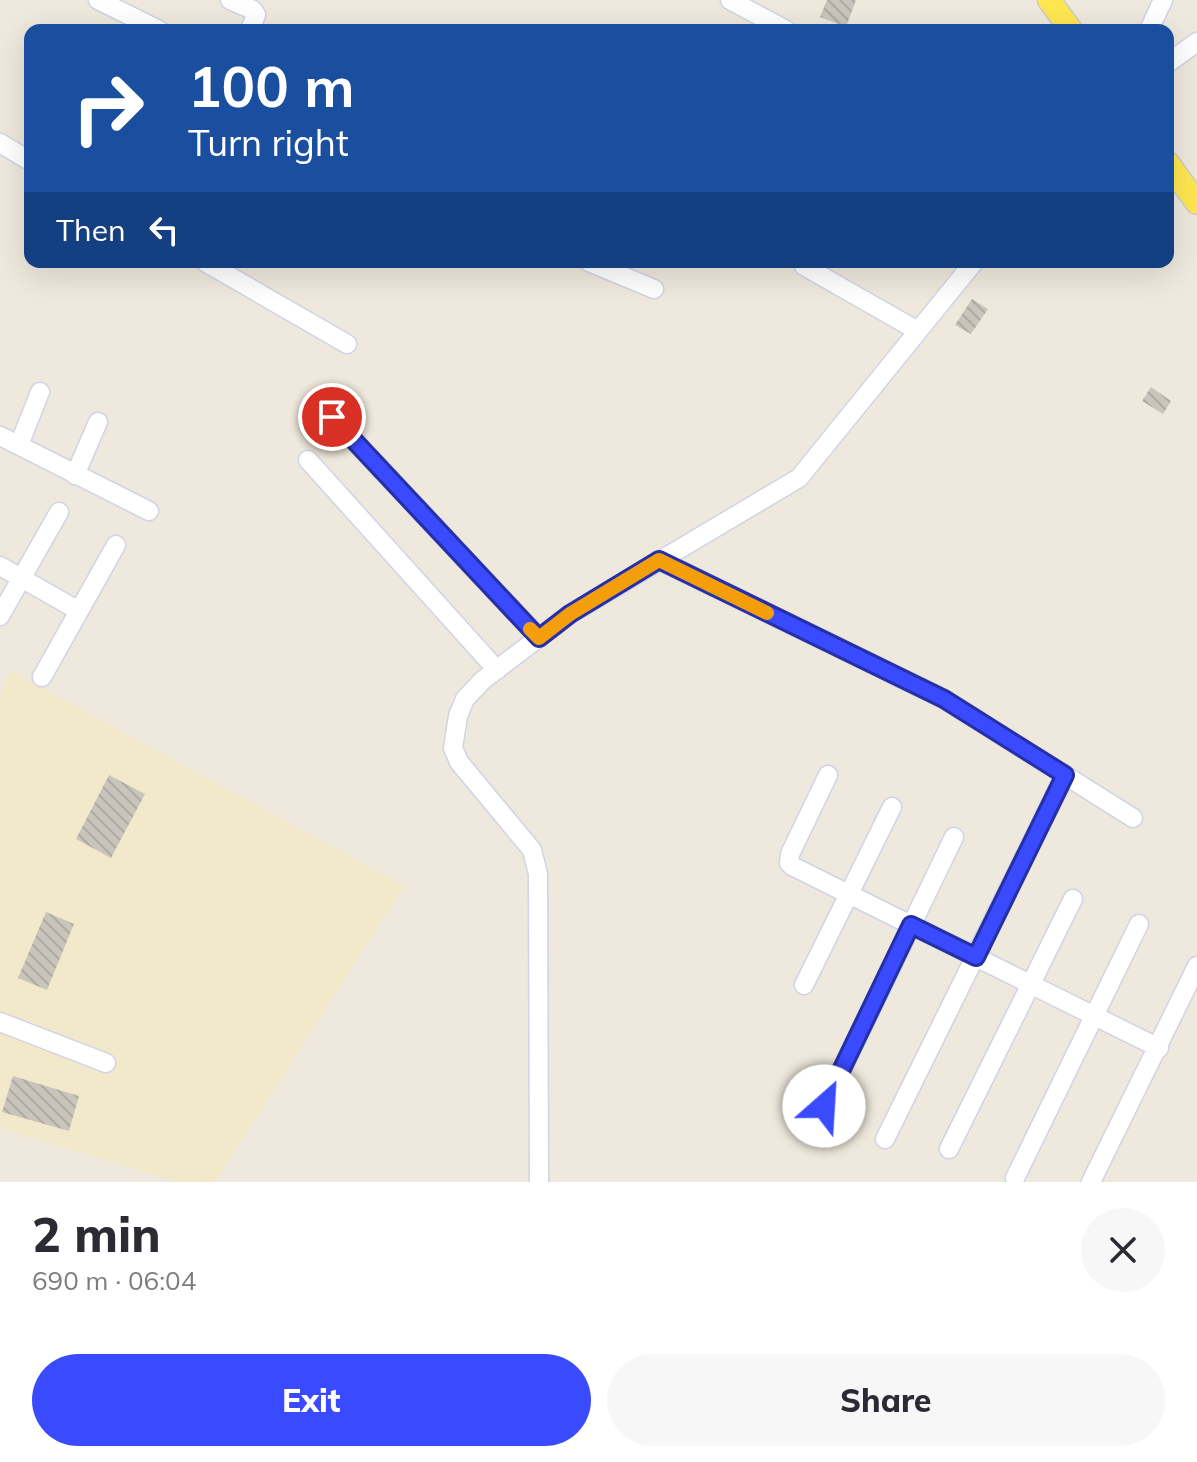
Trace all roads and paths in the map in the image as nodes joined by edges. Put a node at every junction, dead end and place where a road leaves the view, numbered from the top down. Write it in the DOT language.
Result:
graph roads {
  1 [pos="98,0"];
  2 [pos="230,0"];
  3 [pos="730,0"];
  4 [pos="1049,0"];
  5 [pos="1163,0"];
  6 [pos="147,24"];
  7 [pos="252,24"];
  8 [pos="775,24"];
  9 [pos="1067,24"];
  10 [pos="1152,24"];
  11 [pos="1197,42"];
  12 [pos="1174,59"];
  13 [pos="0,143"];
  14 [pos="24,157"];
  15 [pos="1174,171"];
  16 [pos="1197,203"];
  17 [pos="215,268"];
  18 [pos="603,268"];
  19 [pos="808,268"];
  20 [pos="969,268"];
  21 [pos="654,289"];
  22 [pos="918,331"];
  23 [pos="347,344"];
  24 [pos="40,392"];
  25 [pos="332,417"];
  26 [pos="98,422"];
  27 [pos="0,436"];
  28 [pos="19,445"];
  29 [pos="308,460"];
  30 [pos="75,475"];
  31 [pos="149,511"];
  32 [pos="59,512"];
  33 [pos="116,545"];
  34 [pos="659,560"];
  35 [pos="0,566"];
  36 [pos="21,578"];
  37 [pos="79,611"];
  38 [pos="0,616"];
  39 [pos="539,638"];
  40 [pos="497,670"];
  41 [pos="42,677"];
  42 [pos="828,775"];
  43 [pos="1065,775"];
  44 [pos="892,807"];
  45 [pos="1133,818"];
  46 [pos="954,837"];
  47 [pos="849,894"];
  48 [pos="1073,899"];
  49 [pos="1139,924"];
  50 [pos="911,925"];
  51 [pos="976,957"];
  52 [pos="1195,977"];
  53 [pos="1032,984"];
  54 [pos="804,985"];
  55 [pos="1095,1015"];
  56 [pos="0,1022"];
  57 [pos="1159,1048"];
  58 [pos="106,1063"];
  59 [pos="824,1106"];
  60 [pos="885,1139"];
  61 [pos="949,1149"];
  62 [pos="1015,1178"];
  63 [pos="539,1182"];
  64 [pos="1091,1182"];
  1 -- 6 [label="street"];
  2 -- 7 [label="street"];
  3 -- 8 [label="street"];
  4 -- 9 [label="main road"];
  5 -- 10 [label="street"];
  11 -- 12 [label="street"];
  13 -- 14 [label="street"];
  15 -- 16 [label="main road"];
  17 -- 23 [label="street"];
  18 -- 21 [label="street"];
  19 -- 22 [label="street"];
  20 -- 22 [label="street"];
  22 -- 34 [label="street"];
  24 -- 28 [label="street"];
  25 -- 39 [label="street"];
  26 -- 30 [label="street"];
  27 -- 28 [label="street"];
  28 -- 30 [label="street"];
  29 -- 40 [label="street"];
  30 -- 31 [label="street"];
  32 -- 36 [label="street"];
  33 -- 37 [label="street"];
  34 -- 39 [label="street"];
  34 -- 43 [label="street"];
  35 -- 36 [label="street"];
  36 -- 37 [label="street"];
  36 -- 38 [label="street"];
  37 -- 41 [label="street"];
  39 -- 40 [label="street"];
  40 -- 63 [label="street"];
  42 -- 47 [label="street"];
  43 -- 45 [label="street"];
  43 -- 51 [label="street"];
  44 -- 47 [label="street"];
  46 -- 50 [label="street"];
  47 -- 50 [label="street"];
  47 -- 54 [label="street"];
  48 -- 53 [label="street"];
  49 -- 55 [label="street"];
  50 -- 51 [label="street"];
  50 -- 59 [label="street"];
  51 -- 53 [label="street"];
  51 -- 60 [label="street"];
  52 -- 57 [label="street"];
  53 -- 55 [label="street"];
  53 -- 61 [label="street"];
  55 -- 57 [label="street"];
  55 -- 62 [label="street"];
  56 -- 58 [label="street"];
  57 -- 64 [label="street"];
}
